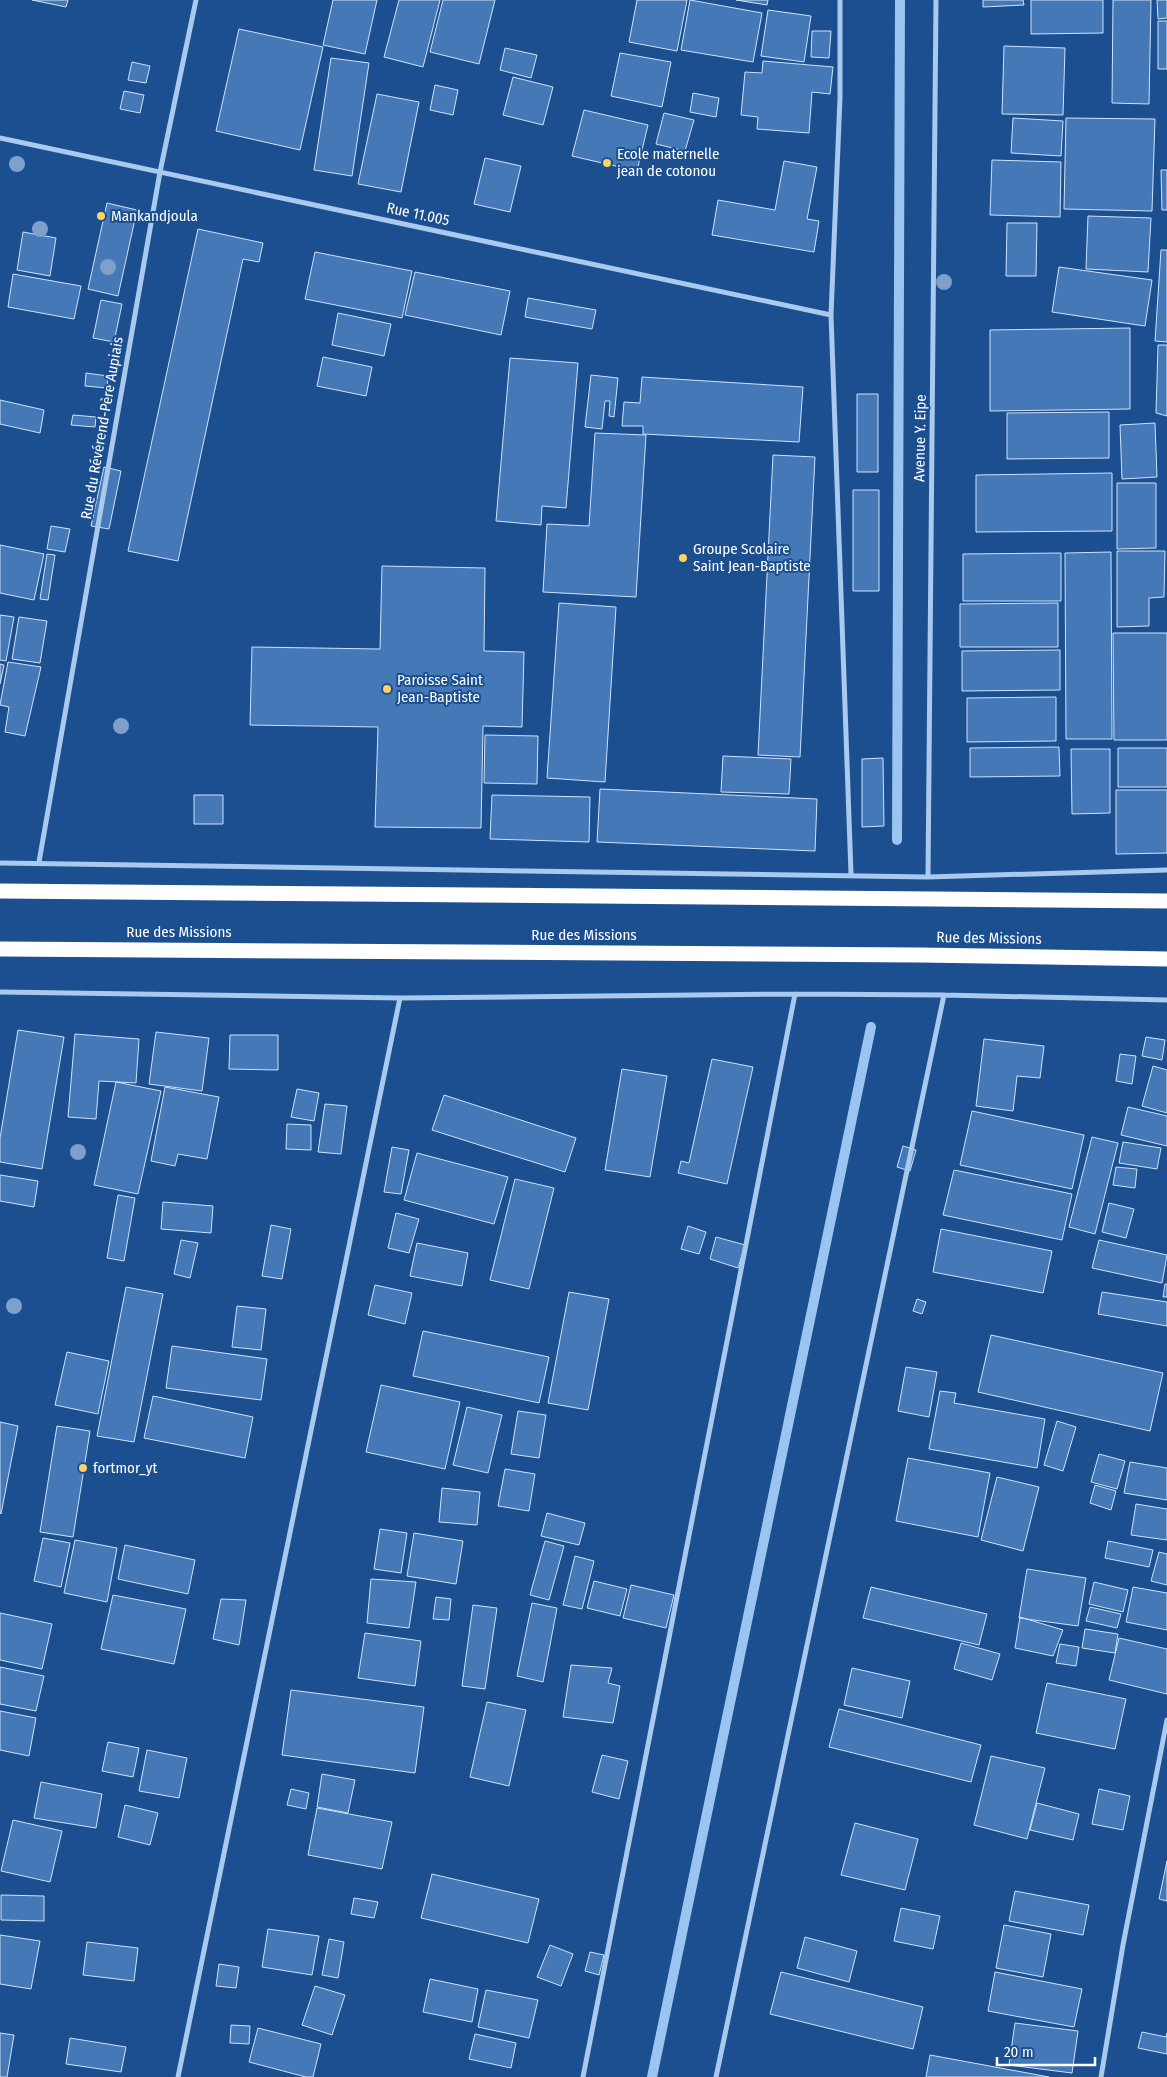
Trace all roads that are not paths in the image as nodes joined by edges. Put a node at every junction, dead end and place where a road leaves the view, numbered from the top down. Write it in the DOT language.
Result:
graph roads {
  1 [pos="196,0"];
  2 [pos="840,0"];
  3 [pos="936,0"];
  4 [pos="0,138"];
  5 [pos="160,172"];
  6 [pos="831,314"];
  7 [pos="39,862"];
  8 [pos="0,863"];
  9 [pos="1167,870"];
  10 [pos="851,874"];
  11 [pos="928,876"];
  12 [pos="0,891"];
  13 [pos="1167,901"];
  14 [pos="0,949"];
  15 [pos="1167,959"];
  16 [pos="0,992"];
  17 [pos="795,994"];
  18 [pos="944,995"];
  19 [pos="400,998"];
  20 [pos="1167,1000"];
  21 [pos="1167,1720"];
  22 [pos="178,2077"];
  23 [pos="583,2077"];
  24 [pos="716,2077"];
  25 [pos="1101,2077"];
  1 -- 5 [label="street, Rue du Révérend-Père Aupiais"];
  2 -- 6 [label="street"];
  3 -- 11 [label="street, Avenue Y. Eipe"];
  4 -- 5 [label="street, Rue 11.005"];
  5 -- 6 [label="street, Rue 11.005"];
  5 -- 7 [label="street, Rue du Révérend-Père Aupiais"];
  6 -- 10 [label="street"];
  7 -- 8 [label="street"];
  7 -- 10 [label="street"];
  9 -- 11 [label="street"];
  10 -- 11 [label="street"];
  12 -- 13 [label="highway"];
  14 -- 15 [label="highway, Rue des Missions"];
  16 -- 19 [label="street"];
  17 -- 18 [label="street"];
  17 -- 19 [label="street"];
  17 -- 23 [label="street"];
  18 -- 20 [label="street"];
  18 -- 24 [label="street"];
  19 -- 22 [label="street"];
  21 -- 25 [label="street"];
}
